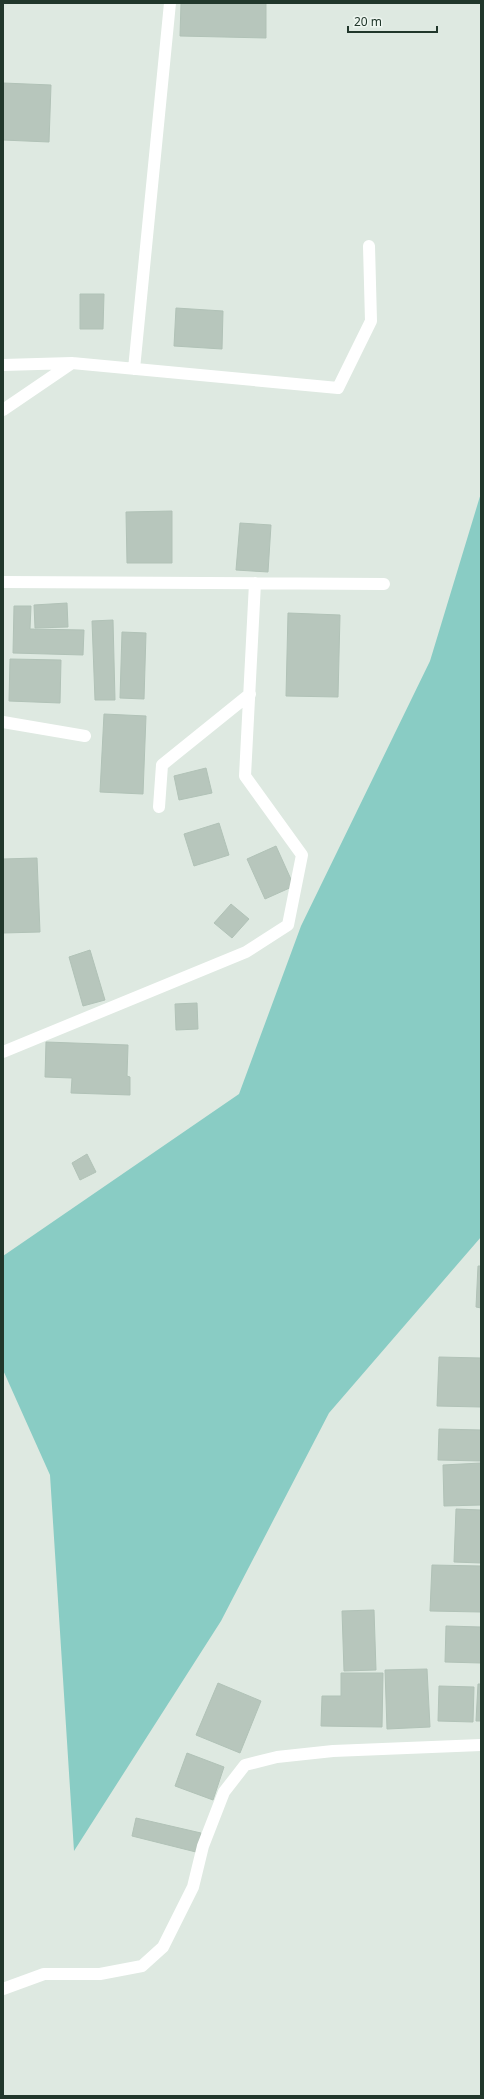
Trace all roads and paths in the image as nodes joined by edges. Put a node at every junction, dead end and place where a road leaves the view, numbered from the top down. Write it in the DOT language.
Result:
graph roads {
  1 [pos="170,3"];
  2 [pos="370,246"];
  3 [pos="72,363"];
  4 [pos="3,365"];
  5 [pos="134,369"];
  6 [pos="3,410"];
  7 [pos="3,582"];
  8 [pos="255,583"];
  9 [pos="384,584"];
  10 [pos="250,694"];
  11 [pos="3,722"];
  12 [pos="85,736"];
  13 [pos="159,807"];
  14 [pos="3,1052"];
  15 [pos="481,1745"];
  16 [pos="3,1989"];
  1 -- 5 [label="street"];
  2 -- 5 [label="street"];
  3 -- 4 [label="street"];
  3 -- 5 [label="street"];
  3 -- 6 [label="street"];
  7 -- 8 [label="street"];
  8 -- 9 [label="street"];
  8 -- 10 [label="street"];
  10 -- 13 [label="street"];
  10 -- 14 [label="street"];
  11 -- 12 [label="street"];
  15 -- 16 [label="street"];
}
